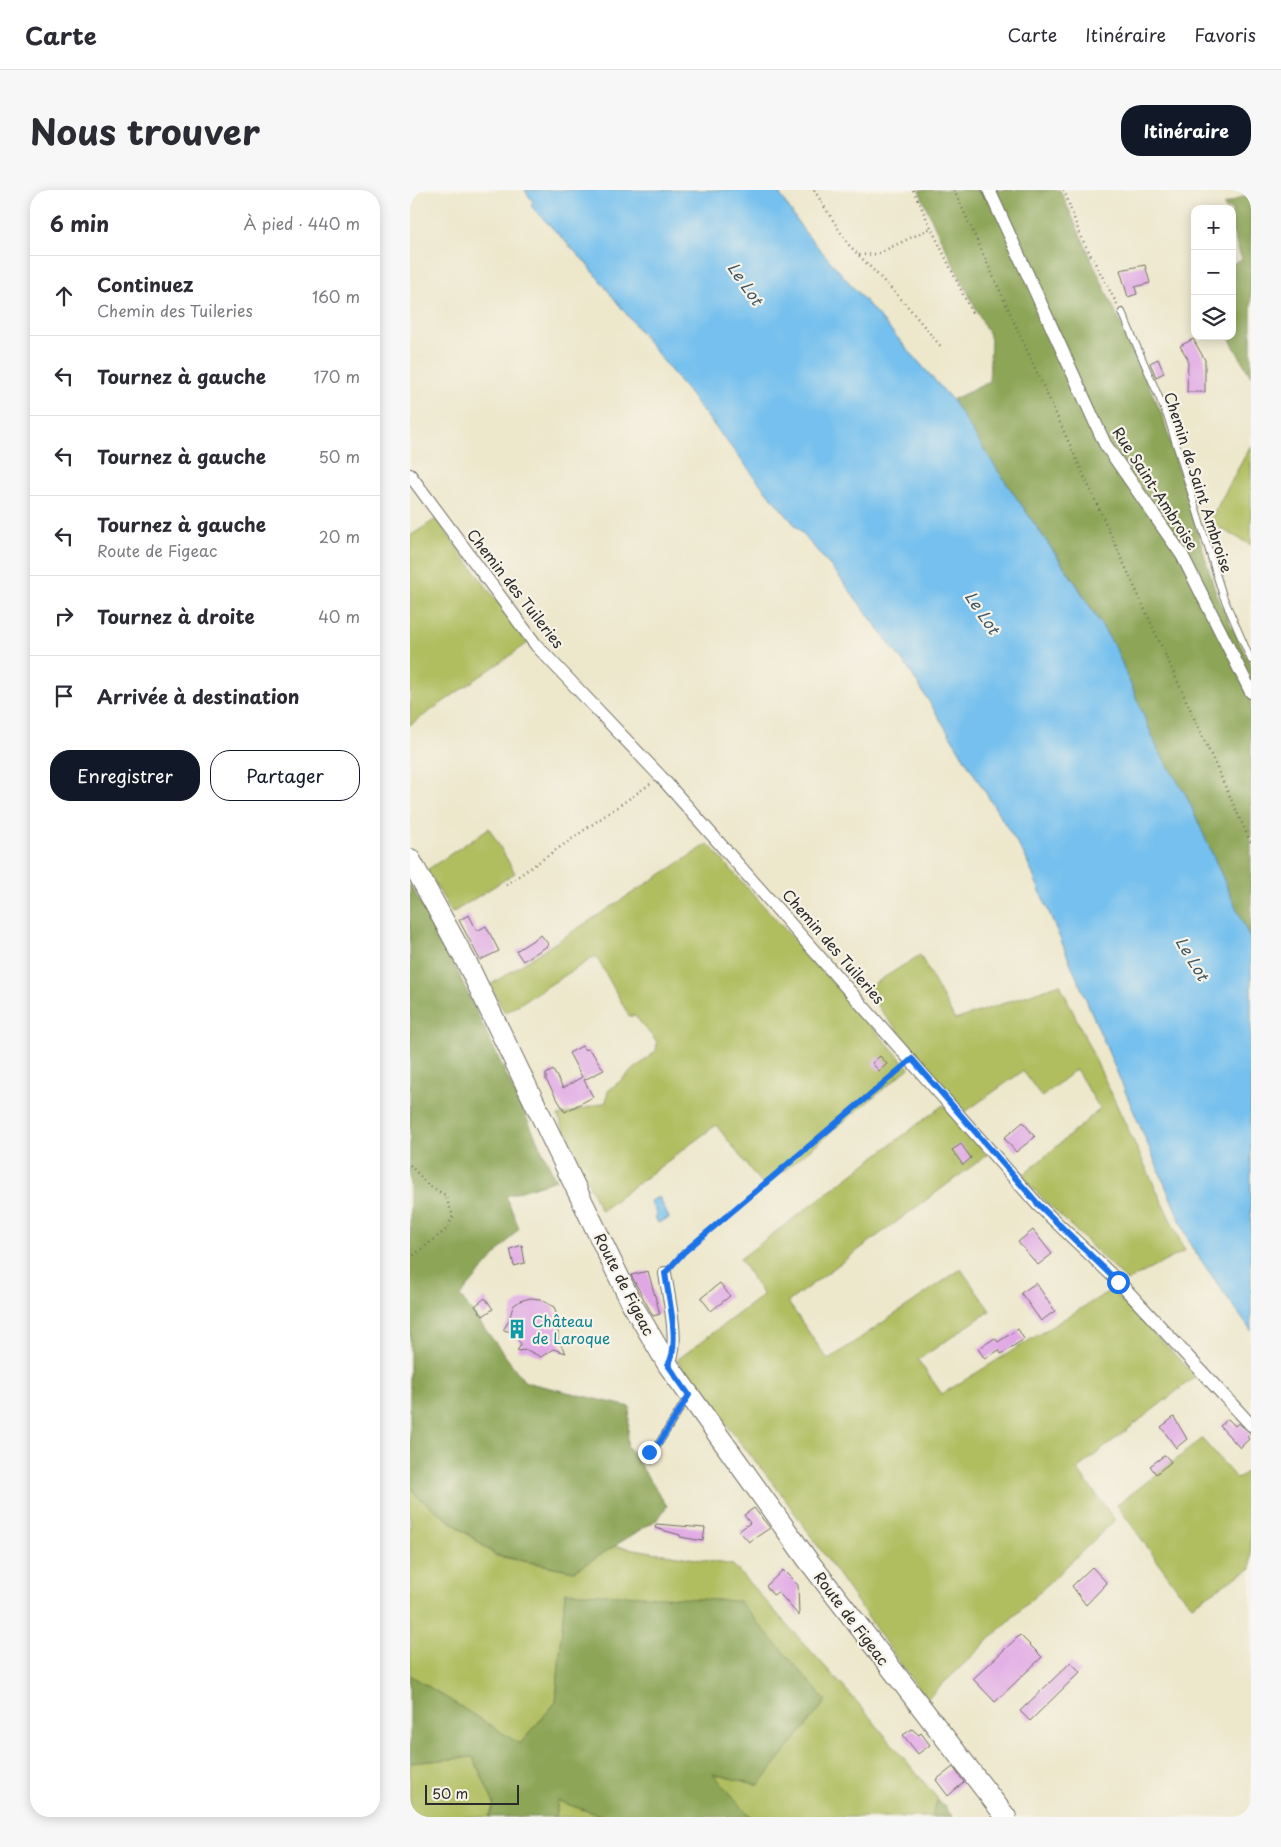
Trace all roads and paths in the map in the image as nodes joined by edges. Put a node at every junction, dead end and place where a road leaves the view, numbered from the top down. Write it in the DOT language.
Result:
graph roads {
  1 [pos="814,190"];
  2 [pos="913,190"];
  3 [pos="954,190"];
  4 [pos="989,190"];
  5 [pos="1064,190"];
  6 [pos="931,228"];
  7 [pos="858,255"];
  8 [pos="1122,312"];
  9 [pos="972,313"];
  10 [pos="942,348"];
  11 [pos="410,475"];
  12 [pos="1251,660"];
  13 [pos="1251,692"];
  14 [pos="661,776"];
  15 [pos="1251,843"];
  16 [pos="410,859"];
  17 [pos="506,885"];
  18 [pos="912,1059"];
  19 [pos="410,1165"];
  20 [pos="410,1258"];
  21 [pos="665,1273"];
  22 [pos="668,1365"];
  23 [pos="689,1395"];
  24 [pos="1251,1424"];
  25 [pos="649,1452"];
  26 [pos="1006,1817"];
  1 -- 7 [label="path"];
  2 -- 6 [label="path"];
  3 -- 15 [label="path"];
  4 -- 13 [label="street, Rue Saint-Ambroise"];
  5 -- 8 [label="path"];
  6 -- 7 [label="path"];
  6 -- 9 [label="path"];
  7 -- 10 [label="path"];
  8 -- 12 [label="lane, Chemin de Saint Ambroise"];
  11 -- 14 [label="street, Chemin des Tuileries"];
  14 -- 17 [label="path"];
  14 -- 18 [label="street, Chemin des Tuileries"];
  16 -- 22 [label="main road, Route de Figeac"];
  18 -- 21 [label="path"];
  18 -- 24 [label="street, Chemin des Tuileries"];
  19 -- 20 [label="path"];
  21 -- 22 [label="street"];
  22 -- 23 [label="main road, Route de Figeac"];
  23 -- 25 [label="lane"];
  23 -- 26 [label="main road, Route de Figeac"];
}
